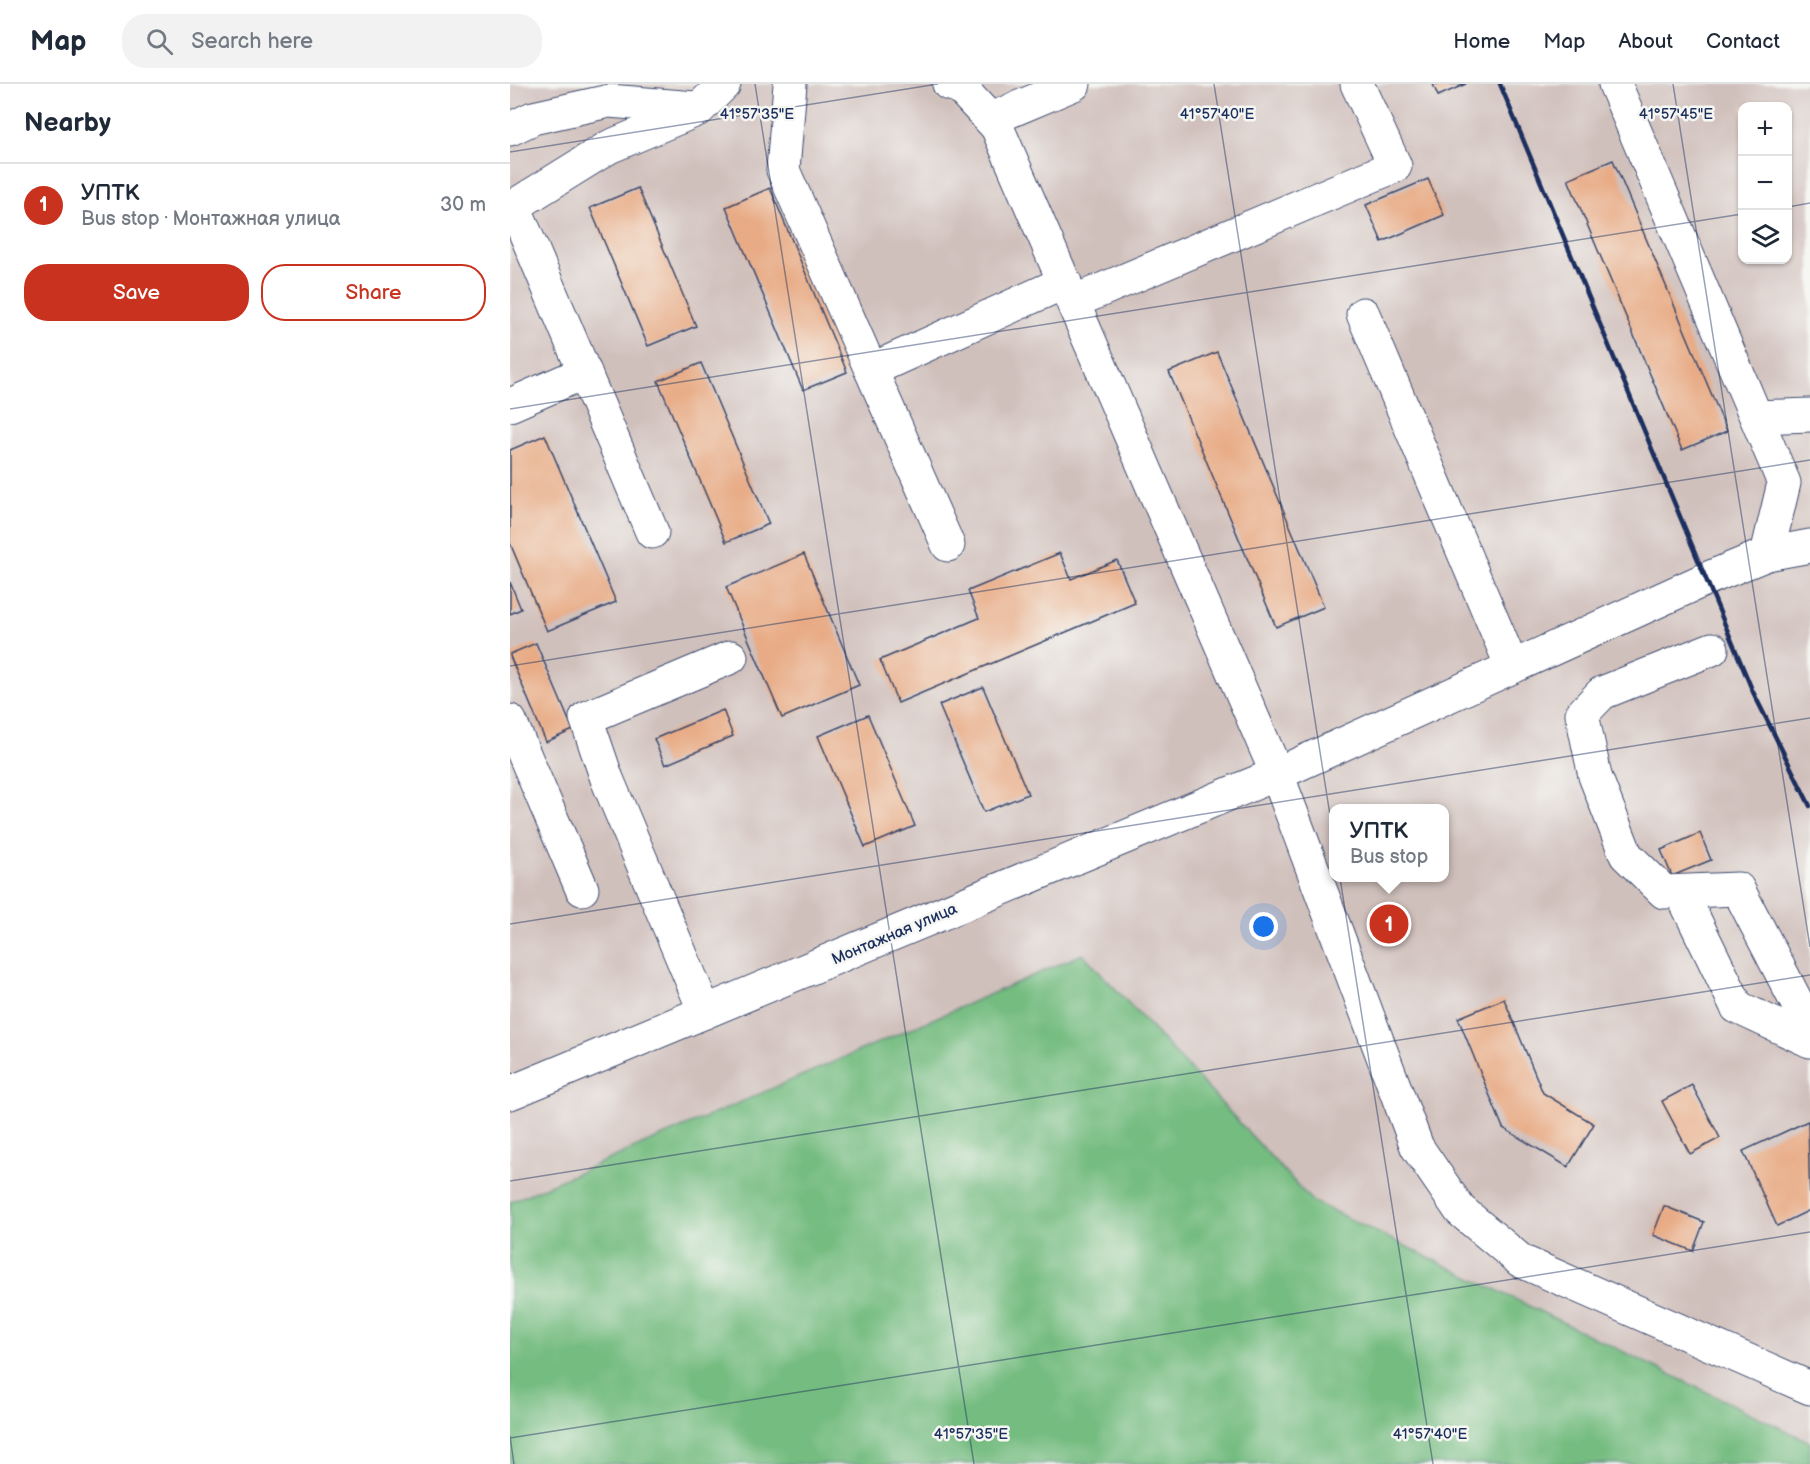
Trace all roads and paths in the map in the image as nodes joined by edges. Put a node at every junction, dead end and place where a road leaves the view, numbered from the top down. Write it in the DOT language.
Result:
graph roads {
  1 [pos="724,84"];
  2 [pos="790,84"];
  3 [pos="949,84"];
  4 [pos="1074,84"];
  5 [pos="1357,84"];
  6 [pos="1616,84"];
  7 [pos="699,109"];
  8 [pos="991,119"];
  9 [pos="510,129"];
  10 [pos="1069,292"];
  11 [pos="1363,314"];
  12 [pos="871,370"];
  13 [pos="585,372"];
  14 [pos="510,405"];
  15 [pos="1810,415"];
  16 [pos="1756,417"];
  17 [pos="652,532"];
  18 [pos="948,545"];
  19 [pos="1810,546"];
  20 [pos="1767,554"];
  21 [pos="1712,649"];
  22 [pos="731,657"];
  23 [pos="1512,667"];
  24 [pos="511,726"];
  25 [pos="1277,774"];
  26 [pos="582,889"];
  27 [pos="1681,892"];
  28 [pos="705,1012"];
  29 [pos="1810,1028"];
  30 [pos="1810,1041"];
  31 [pos="510,1093"];
  32 [pos="1810,1388"];
  1 -- 7 [label="street"];
  2 -- 12 [label="street"];
  3 -- 8 [label="street"];
  4 -- 8 [label="street"];
  5 -- 10 [label="street"];
  6 -- 16 [label="street"];
  7 -- 9 [label="street"];
  7 -- 13 [label="street"];
  8 -- 10 [label="street"];
  10 -- 12 [label="street"];
  10 -- 25 [label="street"];
  11 -- 23 [label="street"];
  12 -- 18 [label="street"];
  13 -- 14 [label="street"];
  13 -- 17 [label="street"];
  15 -- 16 [label="street"];
  16 -- 20 [label="street"];
  19 -- 20 [label="street, Монтажная улица"];
  20 -- 23 [label="street, Монтажная улица"];
  21 -- 27 [label="street"];
  22 -- 28 [label="street"];
  23 -- 25 [label="street, Монтажная улица"];
  24 -- 26 [label="street"];
  25 -- 28 [label="street, Монтажная улица"];
  25 -- 32 [label="street"];
  27 -- 29 [label="street"];
  27 -- 30 [label="street"];
  28 -- 31 [label="street, Монтажная улица"];
}
